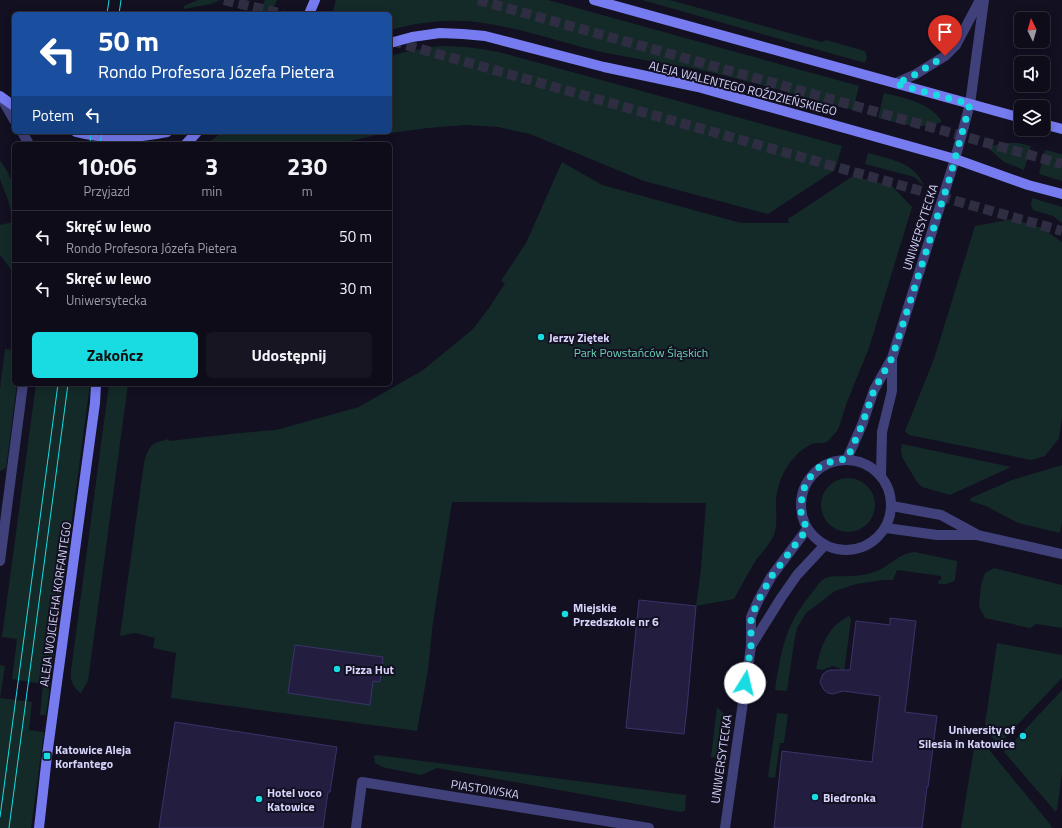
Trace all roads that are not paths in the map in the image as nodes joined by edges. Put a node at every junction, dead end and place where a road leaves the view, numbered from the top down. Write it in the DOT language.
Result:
graph roads {
  1 [pos="315,0"];
  2 [pos="594,0"];
  3 [pos="980,0"];
  4 [pos="984,0"];
  5 [pos="310,12"];
  6 [pos="392,42"];
  7 [pos="896,84"];
  8 [pos="1,96"];
  9 [pos="12,104"];
  10 [pos="970,104"];
  11 [pos="12,116"];
  12 [pos="1014,116"];
  13 [pos="1050,126"];
  14 [pos="1062,129"];
  15 [pos="84,134"];
  16 [pos="158,134"];
  17 [pos="195,134"];
  18 [pos="188,142"];
  19 [pos="955,159"];
  20 [pos="1062,194"];
  21 [pos="892,358"];
  22 [pos="23,386"];
  23 [pos="96,386"];
  24 [pos="847,459"];
  25 [pos="881,475"];
  26 [pos="892,506"];
  27 [pos="886,528"];
  28 [pos="807,529"];
  29 [pos="977,535"];
  30 [pos="824,546"];
  31 [pos="1062,554"];
  32 [pos="0,561"];
  33 [pos="751,646"];
  34 [pos="38,828"];
  35 [pos="356,828"];
  36 [pos="649,828"];
  37 [pos="725,828"];
  1 -- 5 [label="main road"];
  2 -- 7 [label="main road"];
  3 -- 7 [label="street"];
  4 -- 10 [label="street, UNIWERSYTECKA"];
  6 -- 19 [label="main road, ALEJA WALENTEGO ROŹDZIEŃSKIEGO"];
  7 -- 10 [label="main road"];
  8 -- 9 [label="main road"];
  8 -- 11 [label="street"];
  10 -- 12 [label="main road"];
  10 -- 19 [label="street, UNIWERSYTECKA"];
  13 -- 14 [label="main road"];
  15 -- 16 [label="main road"];
  17 -- 18 [label="main road"];
  19 -- 20 [label="main road, ALEJA WALENTEGO ROŹDZIEŃSKIEGO"];
  19 -- 21 [label="street, UNIWERSYTECKA"];
  21 -- 24 [label="street, UNIWERSYTECKA"];
  21 -- 25 [label="street, UNIWERSYTECKA"];
  22 -- 32 [label="street"];
  23 -- 34 [label="main road, ALEJA WOJCIECHA KORFANTEGO"];
  24 -- 25 [label="street"];
  24 -- 28 [label="street"];
  25 -- 26 [label="street"];
  26 -- 27 [label="street"];
  26 -- 29 [label="street"];
  27 -- 29 [label="street"];
  27 -- 30 [label="street"];
  28 -- 30 [label="street"];
  28 -- 33 [label="street, UNIWERSYTECKA"];
  29 -- 31 [label="street"];
  30 -- 33 [label="street, UNIWERSYTECKA"];
  33 -- 37 [label="street, UNIWERSYTECKA"];
  35 -- 36 [label="street, PIASTOWSKA"];
}
